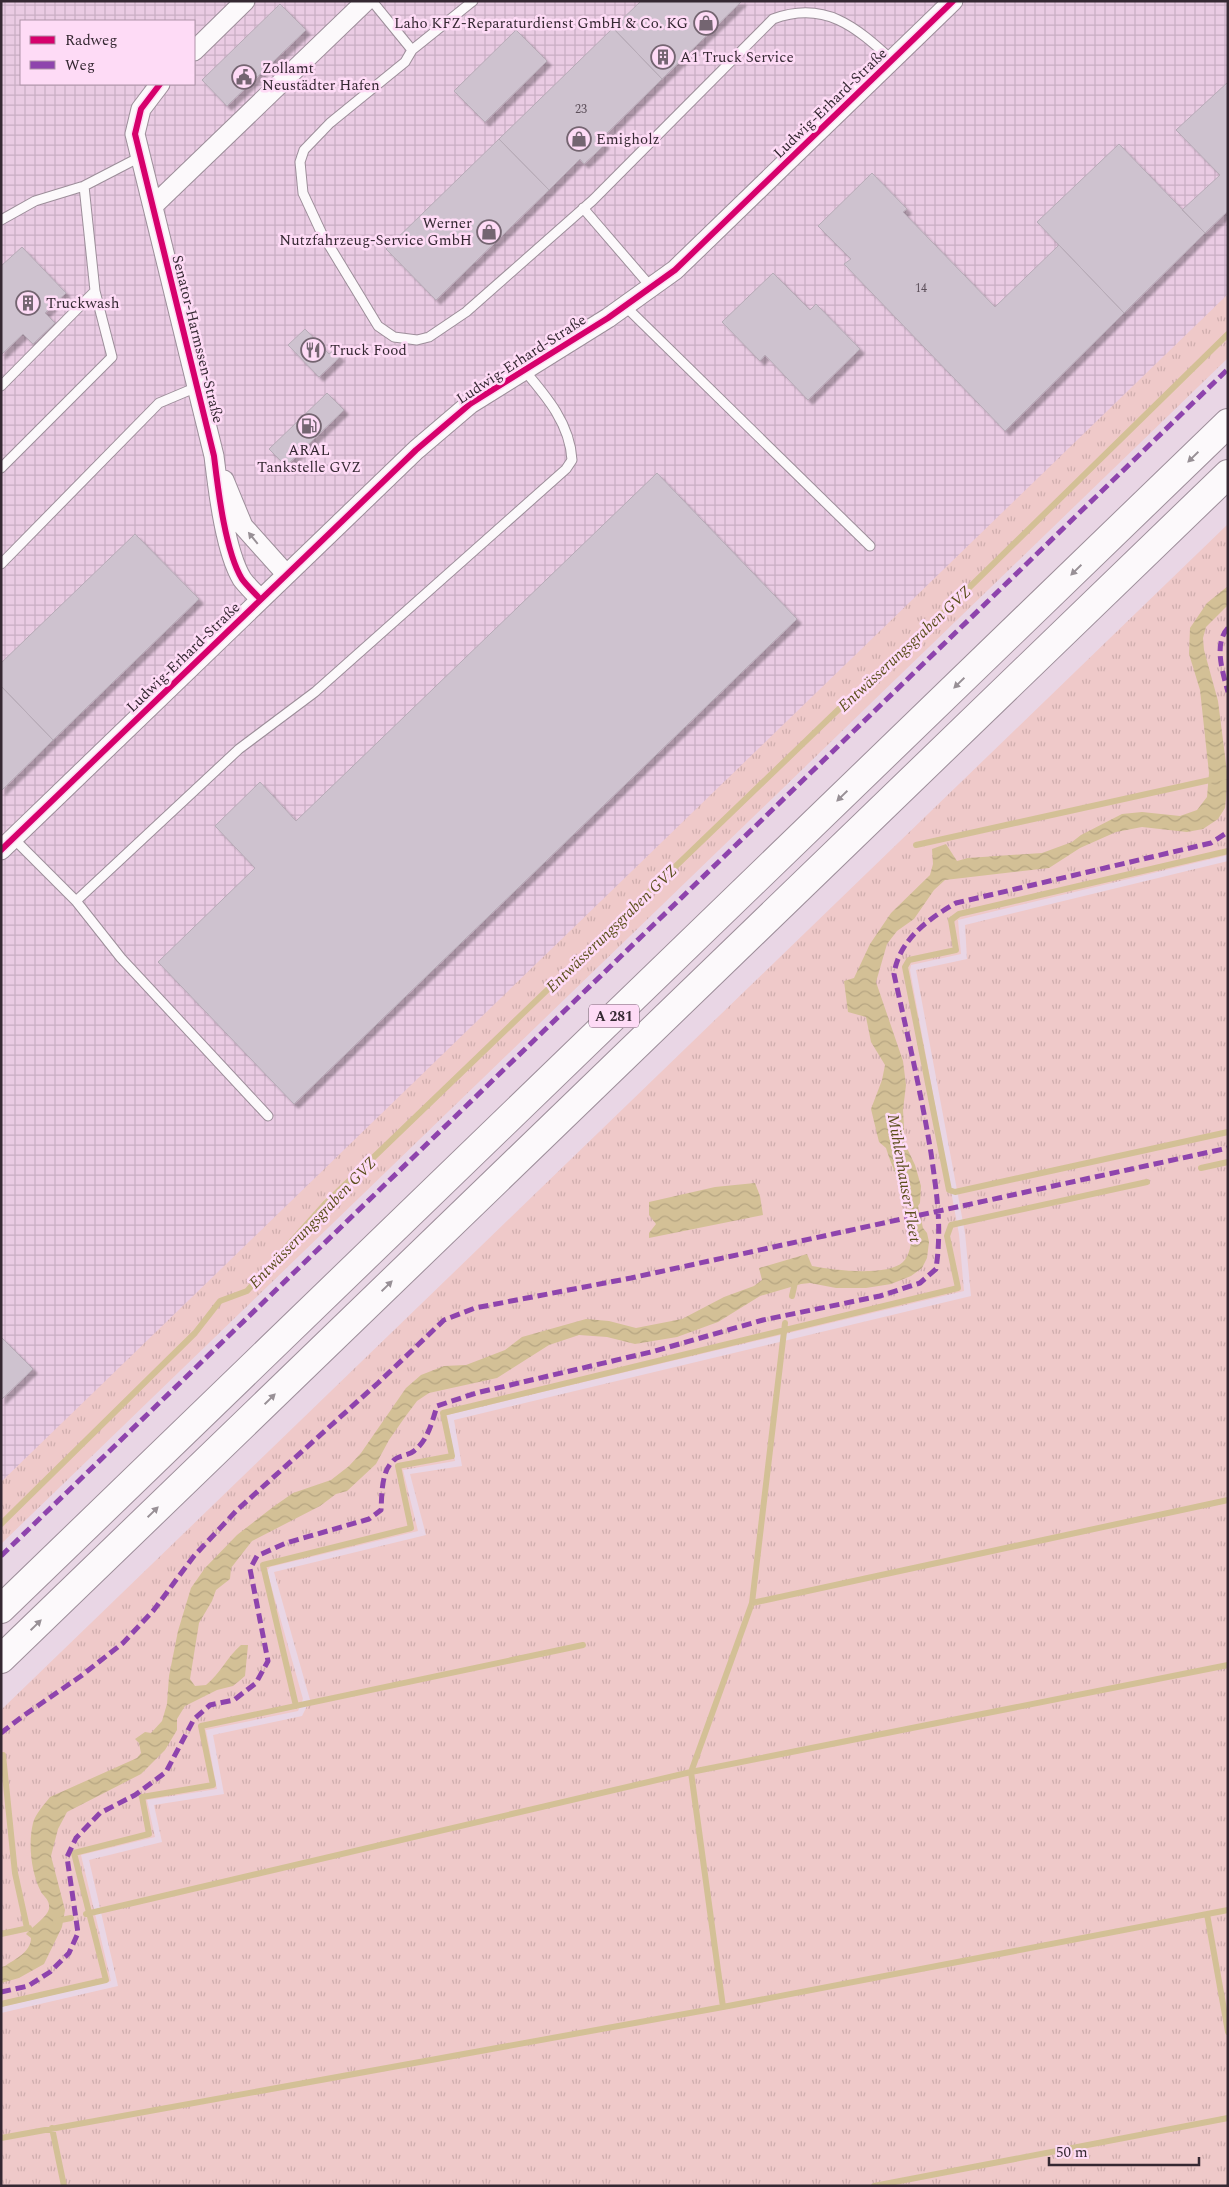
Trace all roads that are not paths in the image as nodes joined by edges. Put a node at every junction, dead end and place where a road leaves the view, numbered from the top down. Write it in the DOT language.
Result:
graph roads {
  1 [pos="245,1"];
  2 [pos="366,1"];
  3 [pos="372,1"];
  4 [pos="474,1"];
  5 [pos="953,1"];
  6 [pos="801,4"];
  7 [pos="195,50"];
  8 [pos="412,50"];
  9 [pos="892,60"];
  10 [pos="159,85"];
  11 [pos="140,157"];
  12 [pos="84,186"];
  13 [pos="152,206"];
  14 [pos="583,208"];
  15 [pos="1,220"];
  16 [pos="651,287"];
  17 [pos="95,291"];
  18 [pos="625,306"];
  19 [pos="524,370"];
  20 [pos="1,386"];
  21 [pos="197,386"];
  22 [pos="1228,423"];
  23 [pos="214,456"];
  24 [pos="1,468"];
  25 [pos="1228,474"];
  26 [pos="870,546"];
  27 [pos="1,564"];
  28 [pos="286,574"];
  29 [pos="260,599"];
  30 [pos="7,844"];
  31 [pos="76,901"];
  32 [pos="268,1116"];
  33 [pos="1,1608"];
  34 [pos="1,1659"];
  1 -- 7 [label="street"];
  2 -- 13 [label="street"];
  3 -- 8 [label="lane"];
  4 -- 8 [label="lane"];
  5 -- 9 [label="street, Ludwig-Erhard-Straße"];
  6 -- 9 [label="lane"];
  6 -- 14 [label="lane"];
  8 -- 14 [label="lane"];
  9 -- 16 [label="street, Ludwig-Erhard-Straße"];
  10 -- 11 [label="street, Senator-Harmssen-Straße"];
  11 -- 12 [label="lane"];
  11 -- 13 [label="street, Senator-Harmssen-Straße"];
  12 -- 15 [label="lane"];
  12 -- 17 [label="lane"];
  13 -- 21 [label="street, Senator-Harmssen-Straße"];
  14 -- 16 [label="lane"];
  16 -- 18 [label="street, Ludwig-Erhard-Straße"];
  17 -- 20 [label="lane"];
  17 -- 24 [label="lane"];
  18 -- 19 [label="street, Ludwig-Erhard-Straße"];
  18 -- 26 [label="lane"];
  19 -- 28 [label="street, Ludwig-Erhard-Straße"];
  19 -- 31 [label="lane"];
  21 -- 23 [label="street, Senator-Harmssen-Straße"];
  21 -- 27 [label="lane"];
  22 -- 33 [label="highway, A 281, one-way"];
  28 -- 23 [label="street, Senator-Harmssen-Straße, one-way"];
  23 -- 29 [label="street, Senator-Harmssen-Straße"];
  34 -- 25 [label="highway, A 281, one-way"];
  28 -- 29 [label="street, Ludwig-Erhard-Straße"];
  29 -- 30 [label="street, Ludwig-Erhard-Straße"];
  30 -- 31 [label="lane"];
  31 -- 32 [label="lane"];
}
